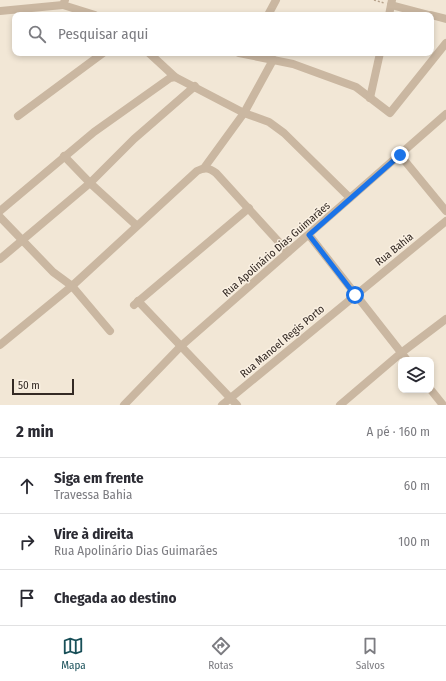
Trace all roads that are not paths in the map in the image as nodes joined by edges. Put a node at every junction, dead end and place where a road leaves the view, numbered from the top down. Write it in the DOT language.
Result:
graph roads {
  1 [pos="276,0"];
  2 [pos="64,2"];
  3 [pos="392,2"];
  4 [pos="0,11"];
  5 [pos="88,12"];
  6 [pos="270,12"];
  7 [pos="390,12"];
  8 [pos="421,12"];
  9 [pos="434,16"];
  10 [pos="446,19"];
  11 [pos="446,43"];
  12 [pos="99,56"];
  13 [pos="152,56"];
  14 [pos="271,56"];
  15 [pos="379,56"];
  16 [pos="175,77"];
  17 [pos="195,86"];
  18 [pos="370,98"];
  19 [pos="244,112"];
  20 [pos="446,114"];
  21 [pos="18,116"];
  22 [pos="400,155"];
  23 [pos="64,156"];
  24 [pos="204,168"];
  25 [pos="90,183"];
  26 [pos="350,198"];
  27 [pos="249,208"];
  28 [pos="0,211"];
  29 [pos="446,211"];
  30 [pos="0,217"];
  31 [pos="446,221"];
  32 [pos="136,225"];
  33 [pos="309,235"];
  34 [pos="22,240"];
  35 [pos="288,252"];
  36 [pos="0,259"];
  37 [pos="72,286"];
  38 [pos="355,295"];
  39 [pos="446,319"];
  40 [pos="110,331"];
  41 [pos="0,345"];
  42 [pos="181,346"];
  43 [pos="401,353"];
  44 [pos="404,357"];
  45 [pos="434,393"];
  46 [pos="230,398"];
  47 [pos="124,405"];
  48 [pos="222,405"];
  49 [pos="237,405"];
  50 [pos="340,405"];
  51 [pos="444,405"];
  1 -- 6 [label="street"];
  2 -- 4 [label="street"];
  2 -- 5 [label="street"];
  3 -- 7 [label="street"];
  3 -- 8 [label="street"];
  9 -- 10 [label="street"];
  11 -- 18 [label="street"];
  12 -- 21 [label="street"];
  13 -- 16 [label="street"];
  14 -- 18 [label="street"];
  14 -- 19 [label="street"];
  15 -- 18 [label="street"];
  16 -- 17 [label="street"];
  16 -- 23 [label="street"];
  17 -- 19 [label="street"];
  17 -- 25 [label="street"];
  19 -- 24 [label="street"];
  19 -- 26 [label="street"];
  20 -- 22 [label="street, Rua Apolinário Dias Guimarães"];
  22 -- 26 [label="street, Rua Apolinário Dias Guimarães"];
  22 -- 29 [label="street"];
  23 -- 25 [label="street"];
  23 -- 28 [label="street"];
  24 -- 27 [label="street"];
  24 -- 32 [label="street"];
  25 -- 32 [label="street"];
  25 -- 34 [label="street"];
  26 -- 33 [label="street, Rua Apolinário Dias Guimarães"];
  27 -- 35 [label="street"];
  27 -- 42 [label="street"];
  30 -- 34 [label="street"];
  31 -- 38 [label="street, Rua Bahia"];
  32 -- 37 [label="street"];
  33 -- 35 [label="street, Rua Apolinário Dias Guimarães"];
  33 -- 38 [label="street"];
  34 -- 36 [label="street"];
  34 -- 37 [label="street"];
  35 -- 42 [label="street, Rua Apolinário Dias Guimarães"];
  37 -- 40 [label="street"];
  37 -- 41 [label="street"];
  38 -- 43 [label="street"];
  38 -- 46 [label="street, Rua Manoel Regis Porto"];
  39 -- 43 [label="street"];
  42 -- 46 [label="street"];
  42 -- 47 [label="street, Rua Apolinário Dias Guimarães"];
  43 -- 44 [label="street"];
  43 -- 50 [label="street"];
  45 -- 51 [label="street"];
  46 -- 48 [label="street, Rua Manoel Regis Porto"];
  46 -- 49 [label="street"];
}
